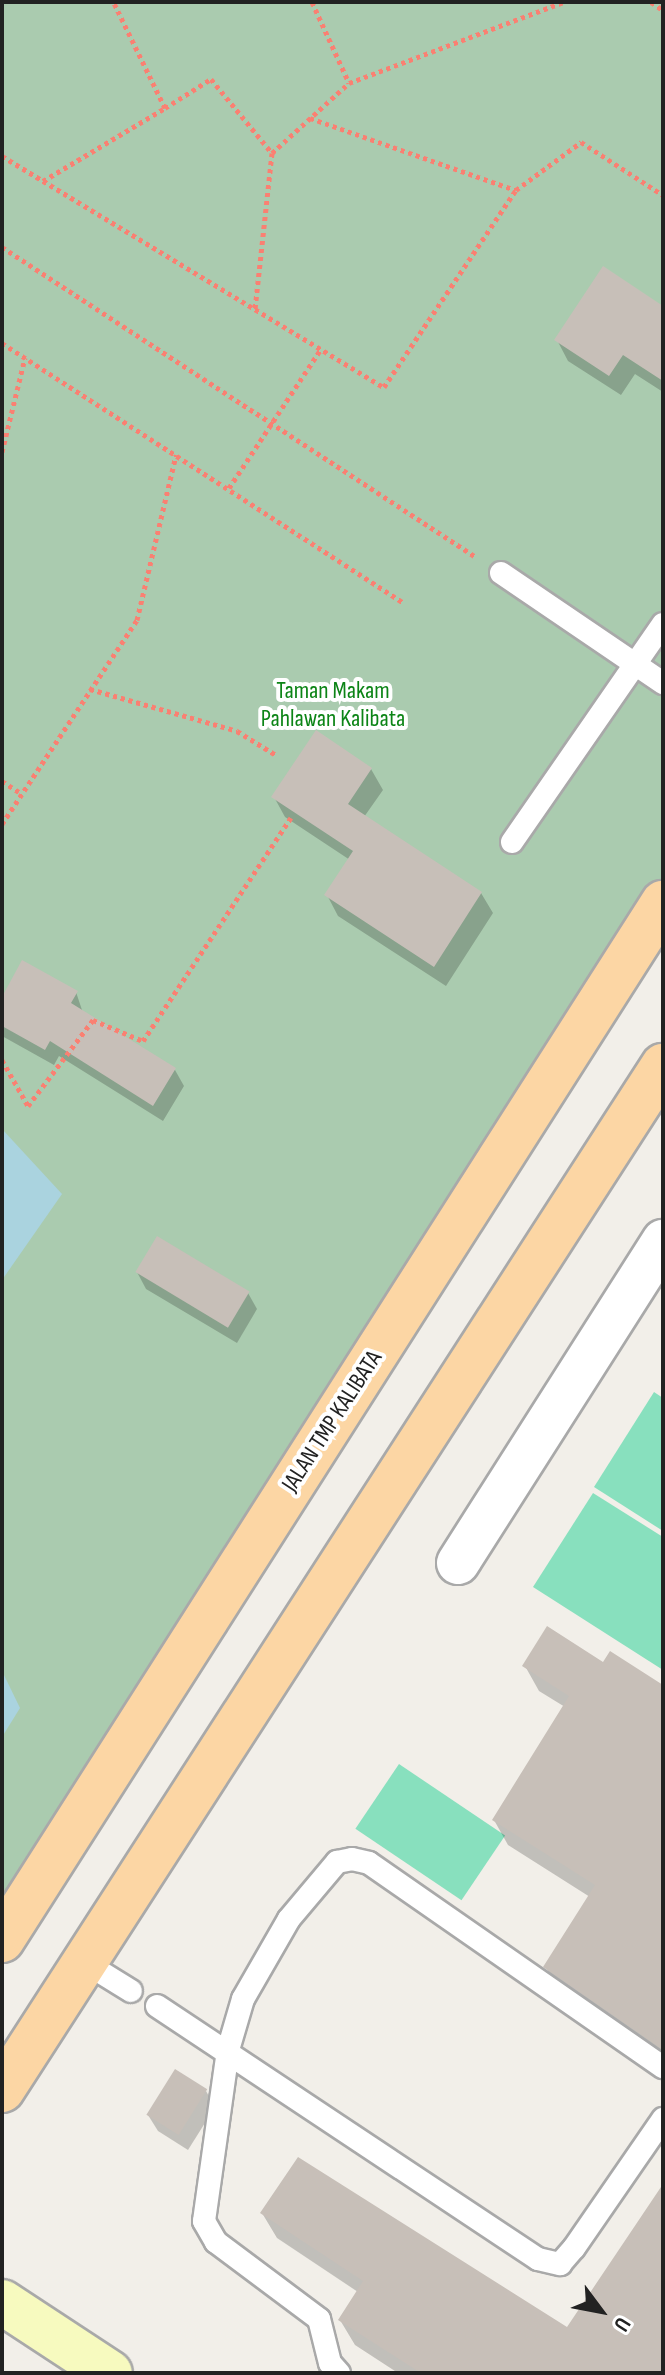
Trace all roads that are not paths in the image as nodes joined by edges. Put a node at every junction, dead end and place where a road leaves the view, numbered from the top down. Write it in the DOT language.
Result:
graph roads {
  1 [pos="501,573"];
  2 [pos="663,624"];
  3 [pos="638,667"];
  4 [pos="663,683"];
  5 [pos="512,842"];
  6 [pos="663,903"];
  7 [pos="663,1066"];
  8 [pos="663,1241"];
  9 [pos="458,1563"];
  10 [pos="2,1940"];
  11 [pos="84,1962"];
  12 [pos="131,1991"];
  13 [pos="157,2006"];
  14 [pos="228,2050"];
  15 [pos="663,2067"];
  16 [pos="2,2090"];
  17 [pos="663,2119"];
  18 [pos="2,2302"];
  19 [pos="110,2373"];
  20 [pos="339,2373"];
  1 -- 3 [label="lane"];
  2 -- 3 [label="lane"];
  3 -- 4 [label="lane"];
  3 -- 5 [label="lane"];
  6 -- 10 [label="main road, JALAN TMP KALIBATA"];
  7 -- 11 [label="main road"];
  8 -- 9 [label="street"];
  11 -- 12 [label="lane"];
  11 -- 16 [label="main road"];
  13 -- 14 [label="lane"];
  14 -- 15 [label="lane"];
  14 -- 17 [label="lane"];
  14 -- 20 [label="lane"];
  18 -- 19 [label="street"];
}
